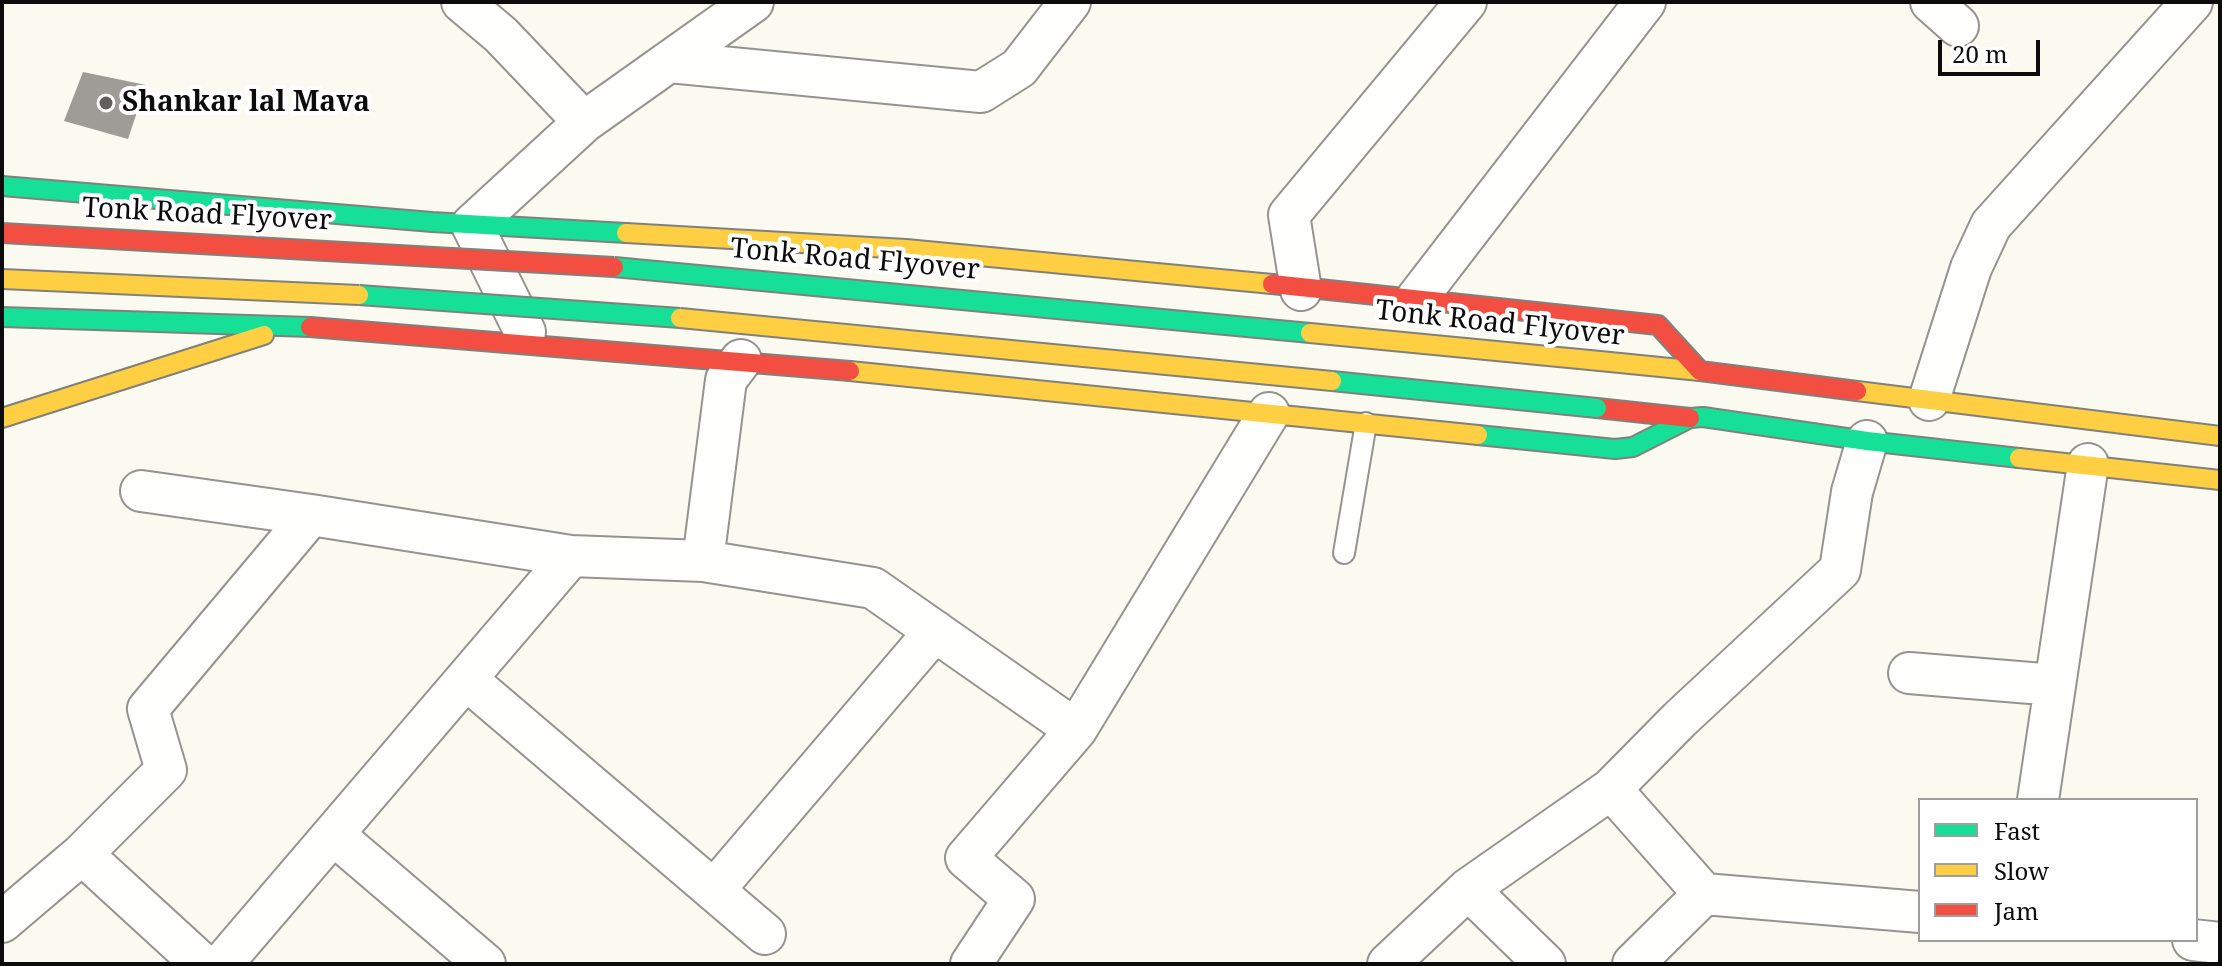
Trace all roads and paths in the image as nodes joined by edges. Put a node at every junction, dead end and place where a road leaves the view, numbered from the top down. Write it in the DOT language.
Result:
graph roads {
  1 [pos="462,2"];
  2 [pos="753,2"];
  3 [pos="1070,2"];
  4 [pos="1466,2"];
  5 [pos="1645,2"];
  6 [pos="2192,2"];
  7 [pos="669,62"];
  8 [pos="584,122"];
  9 [pos="2,186"];
  10 [pos="472,225"];
  11 [pos="2,233"];
  12 [pos="2,279"];
  13 [pos="1301,290"];
  14 [pos="1417,298"];
  15 [pos="2,317"];
  16 [pos="293,326"];
  17 [pos="531,343"];
  18 [pos="741,360"];
  19 [pos="1700,371"];
  20 [pos="1929,400"];
  21 [pos="1269,413"];
  22 [pos="2,418"];
  23 [pos="1690,418"];
  24 [pos="1366,423"];
  25 [pos="2220,436"];
  26 [pos="1867,441"];
  27 [pos="2088,464"];
  28 [pos="2220,480"];
  29 [pos="141,491"];
  30 [pos="311,515"];
  31 [pos="1344,553"];
  32 [pos="571,556"];
  33 [pos="703,561"];
  34 [pos="935,631"];
  35 [pos="1909,673"];
  36 [pos="466,679"];
  37 [pos="2055,685"];
  38 [pos="1076,730"];
  39 [pos="1611,789"];
  40 [pos="2038,798"];
  41 [pos="334,835"];
  42 [pos="82,854"];
  43 [pos="1468,889"];
  44 [pos="714,890"];
  45 [pos="1704,894"];
  46 [pos="1918,912"];
  47 [pos="2,922"];
  48 [pos="765,934"];
  49 [pos="2198,941"];
  50 [pos="2220,943"];
  51 [pos="2220,951"];
  52 [pos="202,964"];
  53 [pos="222,964"];
  54 [pos="485,964"];
  55 [pos="971,964"];
  56 [pos="1388,964"];
  57 [pos="1545,964"];
  58 [pos="1633,964"];
  59 [pos="2210,964"];
  1 -- 8 [label="street"];
  2 -- 7 [label="street"];
  3 -- 7 [label="street"];
  4 -- 13 [label="street"];
  5 -- 14 [label="street"];
  6 -- 20 [label="street"];
  7 -- 8 [label="street"];
  8 -- 10 [label="street"];
  9 -- 10 [label="main road"];
  10 -- 13 [label="main road"];
  10 -- 17 [label="street"];
  11 -- 19 [label="main road, Tonk Road Flyover, bridge"];
  12 -- 23 [label="main road, bridge"];
  13 -- 14 [label="main road"];
  14 -- 19 [label="main road"];
  15 -- 16 [label="main road"];
  16 -- 17 [label="main road"];
  16 -- 22 [label="main road"];
  17 -- 18 [label="main road"];
  18 -- 21 [label="main road"];
  18 -- 33 [label="street"];
  19 -- 20 [label="main road, Tonk Road Flyover"];
  20 -- 25 [label="main road, Tonk Road Flyover"];
  21 -- 24 [label="main road"];
  21 -- 38 [label="street"];
  23 -- 24 [label="main road"];
  23 -- 26 [label="main road"];
  24 -- 31 [label="lane"];
  26 -- 27 [label="main road"];
  26 -- 39 [label="street"];
  27 -- 28 [label="main road"];
  27 -- 37 [label="street"];
  29 -- 30 [label="street"];
  30 -- 32 [label="street"];
  30 -- 42 [label="street"];
  32 -- 33 [label="street"];
  32 -- 36 [label="street"];
  33 -- 34 [label="street"];
  34 -- 38 [label="street"];
  34 -- 44 [label="street"];
  35 -- 37 [label="street"];
  36 -- 41 [label="street"];
  36 -- 44 [label="street"];
  37 -- 40 [label="street"];
  38 -- 55 [label="street"];
  39 -- 43 [label="street"];
  39 -- 45 [label="street"];
  41 -- 53 [label="street"];
  41 -- 54 [label="street"];
  42 -- 47 [label="street"];
  42 -- 52 [label="street"];
  43 -- 56 [label="street"];
  43 -- 57 [label="street"];
  44 -- 48 [label="street"];
  45 -- 46 [label="street"];
  45 -- 58 [label="street"];
  49 -- 50 [label="street"];
  51 -- 59 [label="street"];
}
